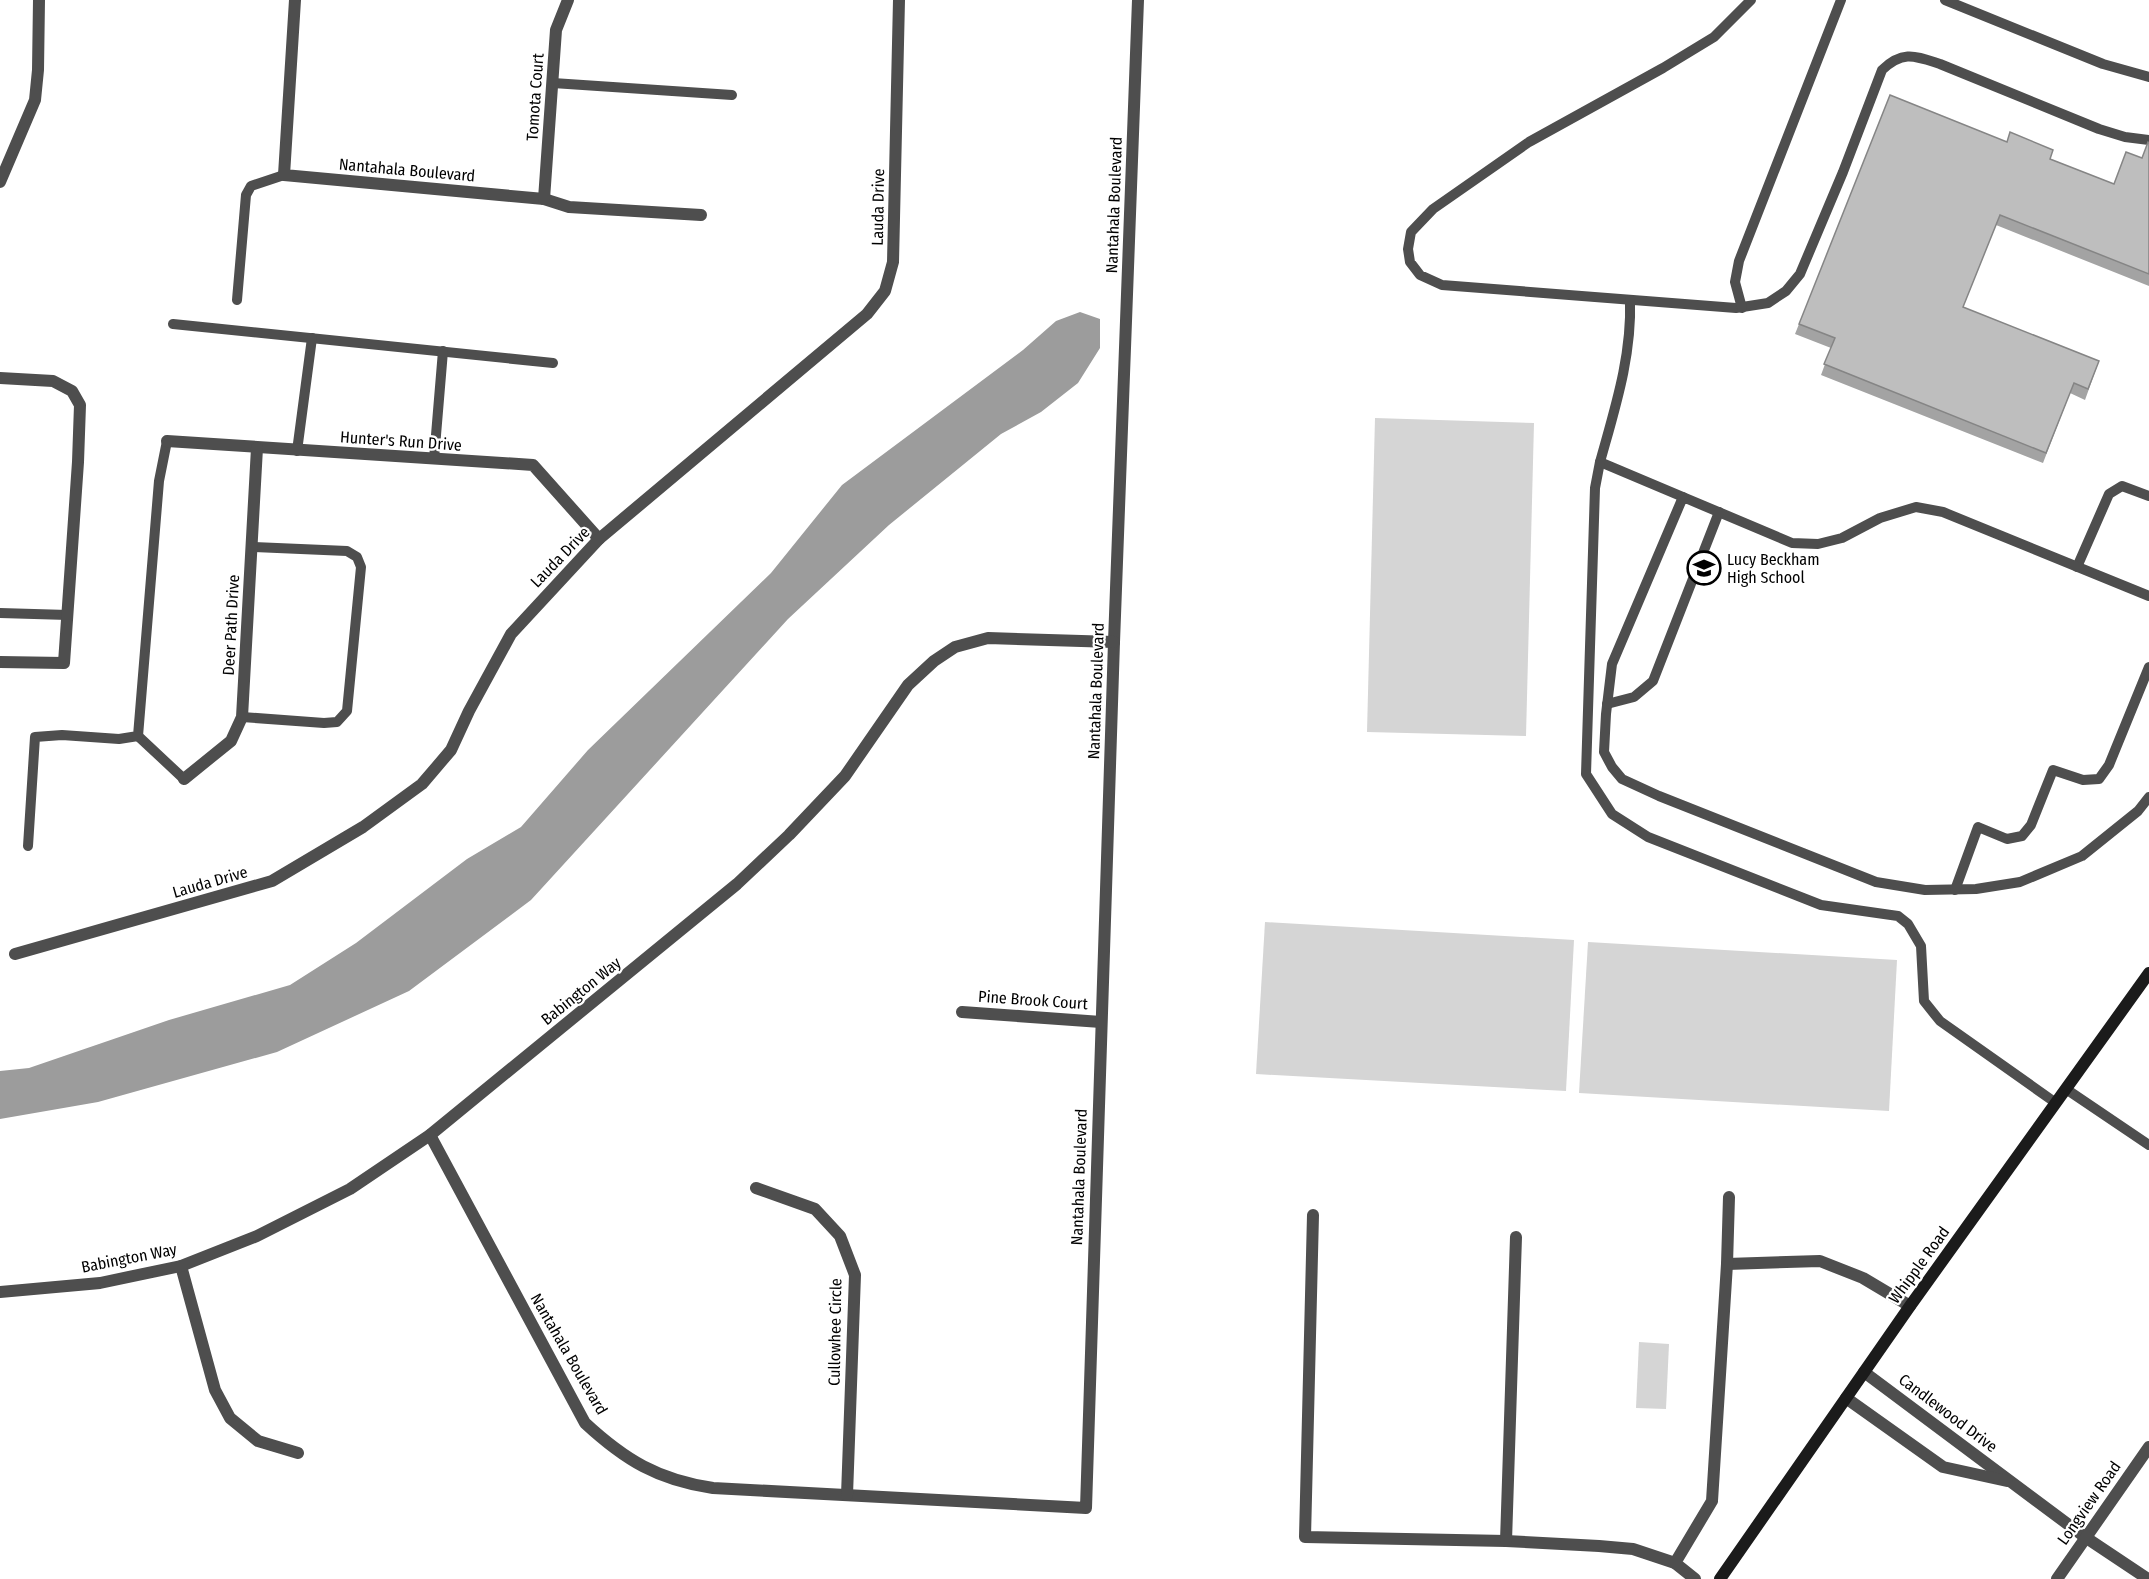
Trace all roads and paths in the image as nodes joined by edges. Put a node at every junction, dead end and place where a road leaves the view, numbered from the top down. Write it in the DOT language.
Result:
graph roads {
  1 [pos="39,0"];
  2 [pos="295,0"];
  3 [pos="568,0"];
  4 [pos="899,0"];
  5 [pos="1138,0"];
  6 [pos="1751,0"];
  7 [pos="1841,0"];
  8 [pos="1945,0"];
  9 [pos="2149,77"];
  10 [pos="552,83"];
  11 [pos="732,95"];
  12 [pos="2149,140"];
  13 [pos="284,175"];
  14 [pos="0,182"];
  15 [pos="544,199"];
  16 [pos="701,215"];
  17 [pos="237,300"];
  18 [pos="1630,300"];
  19 [pos="1742,308"];
  20 [pos="173,324"];
  21 [pos="312,338"];
  22 [pos="443,351"];
  23 [pos="553,363"];
  24 [pos="0,378"];
  25 [pos="167,441"];
  26 [pos="257,448"];
  27 [pos="297,451"];
  28 [pos="434,459"];
  29 [pos="1600,462"];
  30 [pos="2149,496"];
  31 [pos="1683,497"];
  32 [pos="1719,512"];
  33 [pos="599,539"];
  34 [pos="252,547"];
  35 [pos="2078,567"];
  36 [pos="2149,596"];
  37 [pos="0,613"];
  38 [pos="68,615"];
  39 [pos="1114,642"];
  40 [pos="0,662"];
  41 [pos="2149,667"];
  42 [pos="1607,704"];
  43 [pos="242,717"];
  44 [pos="138,735"];
  45 [pos="184,779"];
  46 [pos="2149,797"];
  47 [pos="28,846"];
  48 [pos="1955,890"];
  49 [pos="15,954"];
  50 [pos="2149,973"];
  51 [pos="962,1012"];
  52 [pos="1101,1022"];
  53 [pos="2066,1089"];
  54 [pos="2056,1103"];
  55 [pos="430,1135"];
  56 [pos="2149,1145"];
  57 [pos="756,1188"];
  58 [pos="1729,1197"];
  59 [pos="1313,1215"];
  60 [pos="1516,1237"];
  61 [pos="1727,1264"];
  62 [pos="181,1266"];
  63 [pos="0,1292"];
  64 [pos="1910,1306"];
  65 [pos="1864,1371"];
  66 [pos="1846,1398"];
  67 [pos="2149,1447"];
  68 [pos="298,1454"];
  69 [pos="2011,1482"];
  70 [pos="847,1495"];
  71 [pos="2085,1537"];
  72 [pos="1506,1541"];
  73 [pos="1675,1563"];
  74 [pos="1695,1579"];
  75 [pos="1720,1579"];
  76 [pos="2057,1579"];
  77 [pos="2148,1579"];
  1 -- 14 [label="street"];
  2 -- 13 [label="street"];
  3 -- 10 [label="street, Tomota Court"];
  4 -- 33 [label="street, Lauda Drive"];
  5 -- 39 [label="street, Nantahala Boulevard"];
  6 -- 18 [label="lane"];
  7 -- 19 [label="lane"];
  8 -- 9 [label="lane"];
  10 -- 11 [label="lane"];
  10 -- 15 [label="street, Tomota Court"];
  12 -- 19 [label="lane"];
  13 -- 15 [label="street, Nantahala Boulevard"];
  13 -- 17 [label="lane"];
  15 -- 16 [label="street, Nantahala Boulevard"];
  18 -- 19 [label="lane"];
  18 -- 29 [label="lane"];
  20 -- 21 [label="lane"];
  21 -- 22 [label="lane"];
  21 -- 27 [label="lane"];
  22 -- 23 [label="lane"];
  22 -- 28 [label="lane"];
  24 -- 38 [label="street"];
  25 -- 26 [label="street, Hunter's Run Drive"];
  25 -- 44 [label="lane"];
  26 -- 27 [label="street, Hunter's Run Drive"];
  26 -- 34 [label="street, Deer Path Drive"];
  27 -- 28 [label="street, Hunter's Run Drive"];
  28 -- 33 [label="street, Hunter's Run Drive"];
  29 -- 31 [label="lane"];
  29 -- 54 [label="lane"];
  30 -- 35 [label="lane"];
  31 -- 32 [label="lane"];
  31 -- 42 [label="lane"];
  32 -- 35 [label="lane"];
  32 -- 42 [label="lane"];
  33 -- 49 [label="street, Lauda Drive"];
  34 -- 43 [label="street, Deer Path Drive"];
  34 -- 43 [label="lane"];
  35 -- 36 [label="lane"];
  37 -- 38 [label="lane"];
  38 -- 40 [label="street"];
  39 -- 52 [label="street, Nantahala Boulevard"];
  39 -- 55 [label="street, Babington Way"];
  41 -- 48 [label="lane"];
  42 -- 48 [label="lane"];
  43 -- 45 [label="street, Deer Path Drive"];
  44 -- 45 [label="lane"];
  44 -- 47 [label="lane"];
  46 -- 48 [label="lane"];
  50 -- 53 [label="main road, Whipple Road"];
  51 -- 52 [label="street, Pine Brook Court"];
  52 -- 70 [label="street, Nantahala Boulevard"];
  53 -- 54 [label="main road, Whipple Road"];
  53 -- 56 [label="lane"];
  54 -- 64 [label="main road, Whipple Road"];
  55 -- 62 [label="street, Babington Way"];
  55 -- 70 [label="street, Nantahala Boulevard"];
  57 -- 70 [label="street, Cullowhee Circle"];
  58 -- 61 [label="street"];
  59 -- 72 [label="street"];
  60 -- 72 [label="street"];
  61 -- 64 [label="street"];
  61 -- 73 [label="street"];
  62 -- 63 [label="street, Babington Way"];
  62 -- 68 [label="street"];
  64 -- 65 [label="main road, Whipple Road"];
  65 -- 66 [label="main road, Whipple Road"];
  65 -- 69 [label="street, Candlewood Drive"];
  66 -- 69 [label="street, Candlewood Drive"];
  66 -- 75 [label="main road, Whipple Road"];
  67 -- 71 [label="street, Longview Road"];
  69 -- 71 [label="street, Candlewood Drive"];
  71 -- 76 [label="street, Longview Road"];
  71 -- 77 [label="street, Candlewood Drive"];
  72 -- 73 [label="street"];
  73 -- 74 [label="street"];
}
